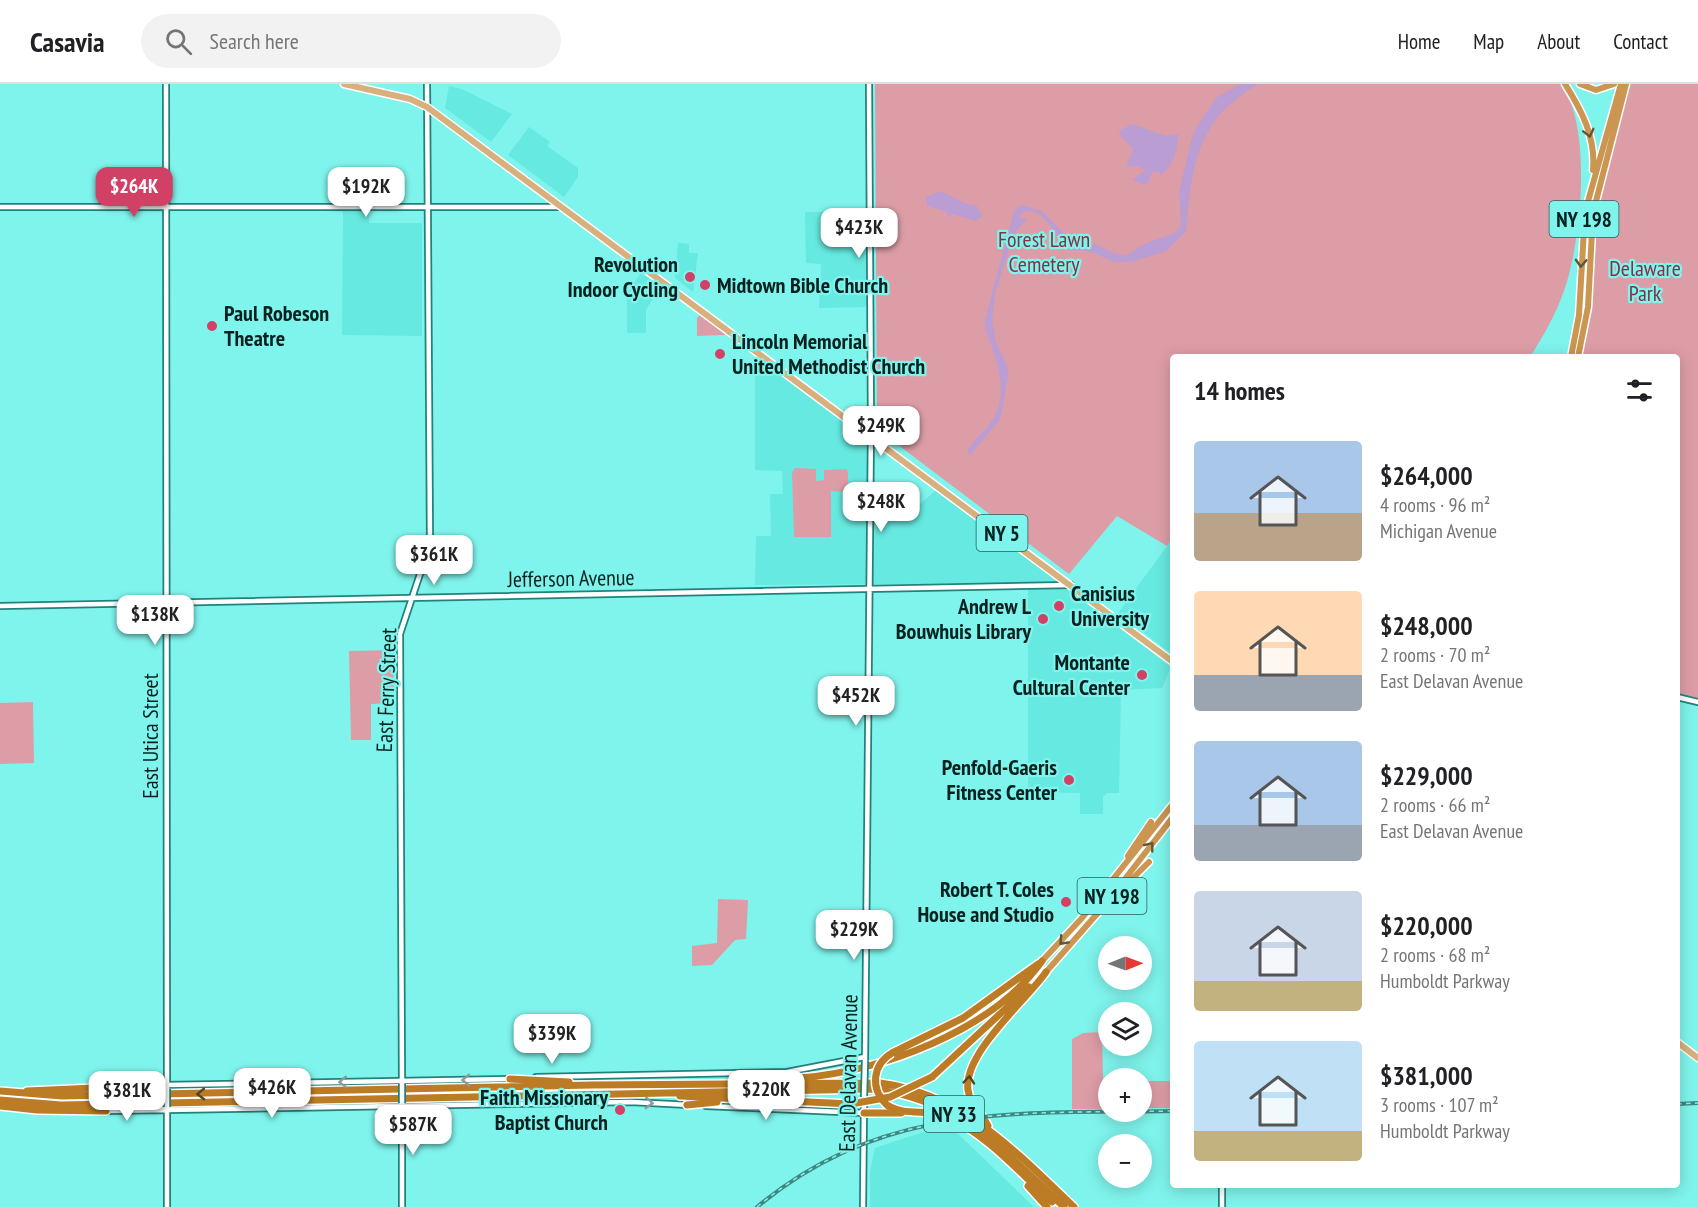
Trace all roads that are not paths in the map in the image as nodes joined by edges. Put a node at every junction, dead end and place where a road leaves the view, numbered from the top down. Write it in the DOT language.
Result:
graph roads {
  1 [pos="165,84"];
  2 [pos="344,84"];
  3 [pos="427,84"];
  4 [pos="869,84"];
  5 [pos="1565,84"];
  6 [pos="1580,84"];
  7 [pos="1614,84"];
  8 [pos="1621,84"];
  9 [pos="1626,84"];
  10 [pos="428,107"];
  11 [pos="1591,188"];
  12 [pos="166,206"];
  13 [pos="0,207"];
  14 [pos="428,207"];
  15 [pos="564,207"];
  16 [pos="1572,354"];
  17 [pos="1579,354"];
  18 [pos="871,435"];
  19 [pos="1071,585"];
  20 [pos="869,589"];
  21 [pos="412,598"];
  22 [pos="166,602"];
  23 [pos="0,606"];
  24 [pos="1170,660"];
  25 [pos="1680,698"];
  26 [pos="1698,702"];
  27 [pos="1170,808"];
  28 [pos="1170,821"];
  29 [pos="1151,822"];
  30 [pos="1149,862"];
  31 [pos="1124,865"];
  32 [pos="1104,906"];
  33 [pos="1042,962"];
  34 [pos="1047,972"];
  35 [pos="1680,1044"];
  36 [pos="1698,1058"];
  37 [pos="865,1059"];
  38 [pos="510,1079"];
  39 [pos="402,1082"];
  40 [pos="783,1082"];
  41 [pos="592,1085"];
  42 [pos="166,1086"];
  43 [pos="3,1091"];
  44 [pos="665,1093"];
  45 [pos="0,1100"];
  46 [pos="764,1101"];
  47 [pos="402,1104"];
  48 [pos="687,1105"];
  49 [pos="0,1106"];
  50 [pos="167,1109"];
  51 [pos="106,1111"];
  52 [pos="905,1112"];
  53 [pos="864,1113"];
  54 [pos="988,1127"];
  55 [pos="1007,1161"];
  56 [pos="1222,1188"];
  57 [pos="167,1207"];
  58 [pos="402,1207"];
  59 [pos="863,1207"];
  60 [pos="1047,1207"];
  61 [pos="1058,1207"];
  62 [pos="1064,1207"];
  63 [pos="1074,1207"];
  64 [pos="1222,1207"];
  1 -- 12 [label="street, East Utica Street"];
  2 -- 10 [label="main road, NY 5"];
  3 -- 10 [label="street, East Ferry Street"];
  4 -- 18 [label="street, East Delavan Avenue"];
  5 -- 11 [label="highway, one-way"];
  6 -- 7 [label="highway"];
  8 -- 11 [label="highway, NY 198"];
  9 -- 17 [label="highway, NY 198"];
  10 -- 14 [label="street, East Ferry Street"];
  10 -- 15 [label="main road, NY 5"];
  11 -- 16 [label="highway, NY 198, one-way"];
  12 -- 13 [label="street"];
  12 -- 14 [label="street"];
  12 -- 22 [label="street, East Utica Street"];
  14 -- 15 [label="street"];
  14 -- 21 [label="street, East Ferry Street"];
  15 -- 18 [label="main road, NY 5"];
  18 -- 19 [label="main road, NY 5"];
  18 -- 20 [label="street, East Delavan Avenue"];
  19 -- 20 [label="street, Jefferson Avenue"];
  19 -- 24 [label="main road, NY 5"];
  20 -- 21 [label="street, Jefferson Avenue"];
  20 -- 37 [label="street, East Delavan Avenue"];
  21 -- 22 [label="street, Jefferson Avenue"];
  21 -- 39 [label="street, East Ferry Street"];
  22 -- 23 [label="street, Jefferson Avenue"];
  22 -- 42 [label="street, East Utica Street"];
  25 -- 26 [label="street"];
  27 -- 31 [label="highway, NY 198"];
  32 -- 28 [label="highway, NY 198, one-way"];
  29 -- 31 [label="highway"];
  30 -- 32 [label="highway"];
  31 -- 33 [label="highway, NY 198, one-way"];
  32 -- 34 [label="highway, NY 198"];
  33 -- 40 [label="highway"];
  33 -- 52 [label="highway, bridge"];
  34 -- 46 [label="highway, bridge"];
  54 -- 34 [label="highway, one-way"];
  35 -- 36 [label="main road"];
  37 -- 38 [label="street"];
  37 -- 53 [label="street, East Delavan Avenue, bridge"];
  38 -- 39 [label="street, one-way"];
  38 -- 41 [label="highway"];
  39 -- 42 [label="street, one-way"];
  39 -- 47 [label="street, East Ferry Street, bridge"];
  40 -- 41 [label="highway, NY 33"];
  40 -- 54 [label="highway, NY 33"];
  41 -- 43 [label="highway, NY 33, one-way"];
  42 -- 43 [label="highway"];
  42 -- 50 [label="street, East Utica Street, bridge"];
  44 -- 45 [label="highway, NY 33"];
  44 -- 46 [label="highway"];
  44 -- 62 [label="highway, NY 33"];
  46 -- 48 [label="highway"];
  47 -- 48 [label="street, one-way"];
  47 -- 50 [label="street"];
  47 -- 58 [label="street, East Ferry Street"];
  48 -- 53 [label="street"];
  49 -- 51 [label="highway"];
  50 -- 51 [label="street"];
  50 -- 57 [label="street, East Utica Street"];
  52 -- 53 [label="highway"];
  52 -- 55 [label="highway"];
  53 -- 59 [label="street, East Delavan Avenue"];
  54 -- 63 [label="highway, NY 33"];
  55 -- 60 [label="highway"];
  55 -- 61 [label="highway"];
  56 -- 64 [label="street"];
}
